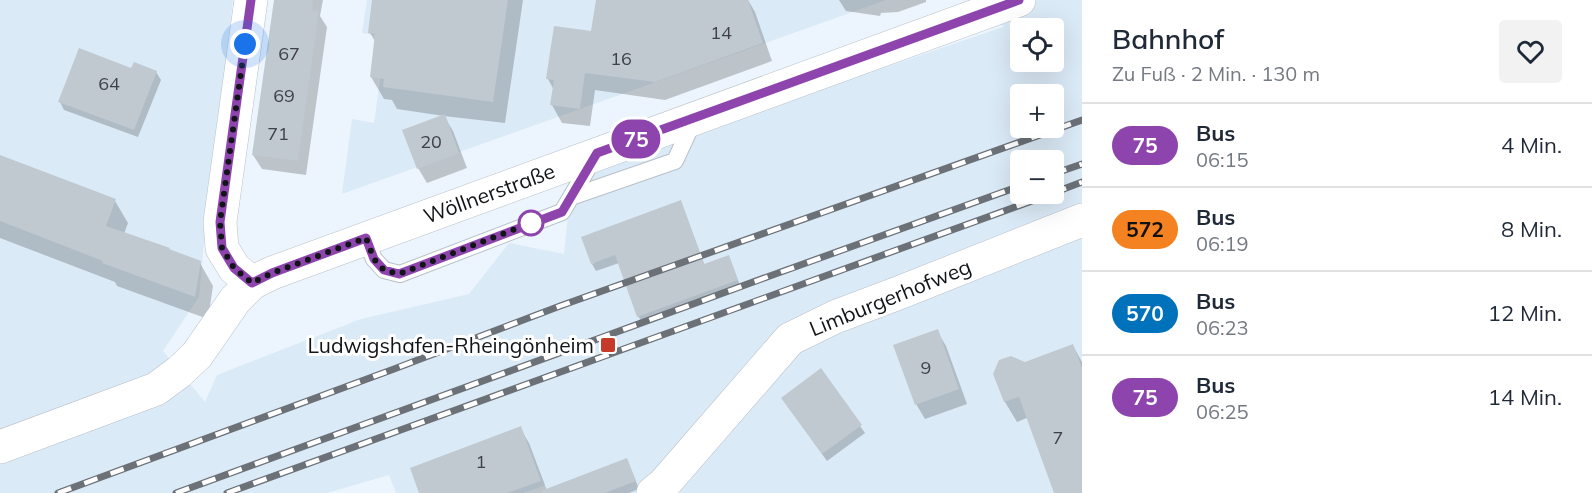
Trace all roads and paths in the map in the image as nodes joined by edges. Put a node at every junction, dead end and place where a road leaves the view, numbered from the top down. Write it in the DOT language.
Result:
graph roads {
  1 [pos="251,0"];
  2 [pos="1019,0"];
  3 [pos="695,118"];
  4 [pos="597,153"];
  5 [pos="571,196"];
  6 [pos="1082,220"];
  7 [pos="366,238"];
  8 [pos="252,283"];
  9 [pos="0,447"];
  10 [pos="653,493"];
  1 -- 8 [label="street"];
  2 -- 3 [label="street, Wöllnerstraße"];
  3 -- 4 [label="street, Wöllnerstraße"];
  3 -- 5 [label="lane"];
  4 -- 5 [label="lane"];
  4 -- 7 [label="street, Wöllnerstraße"];
  5 -- 7 [label="lane"];
  6 -- 10 [label="street, Limburgerhofweg"];
  7 -- 8 [label="street, Wöllnerstraße"];
  8 -- 9 [label="street, Wöllnerstraße"];
}
